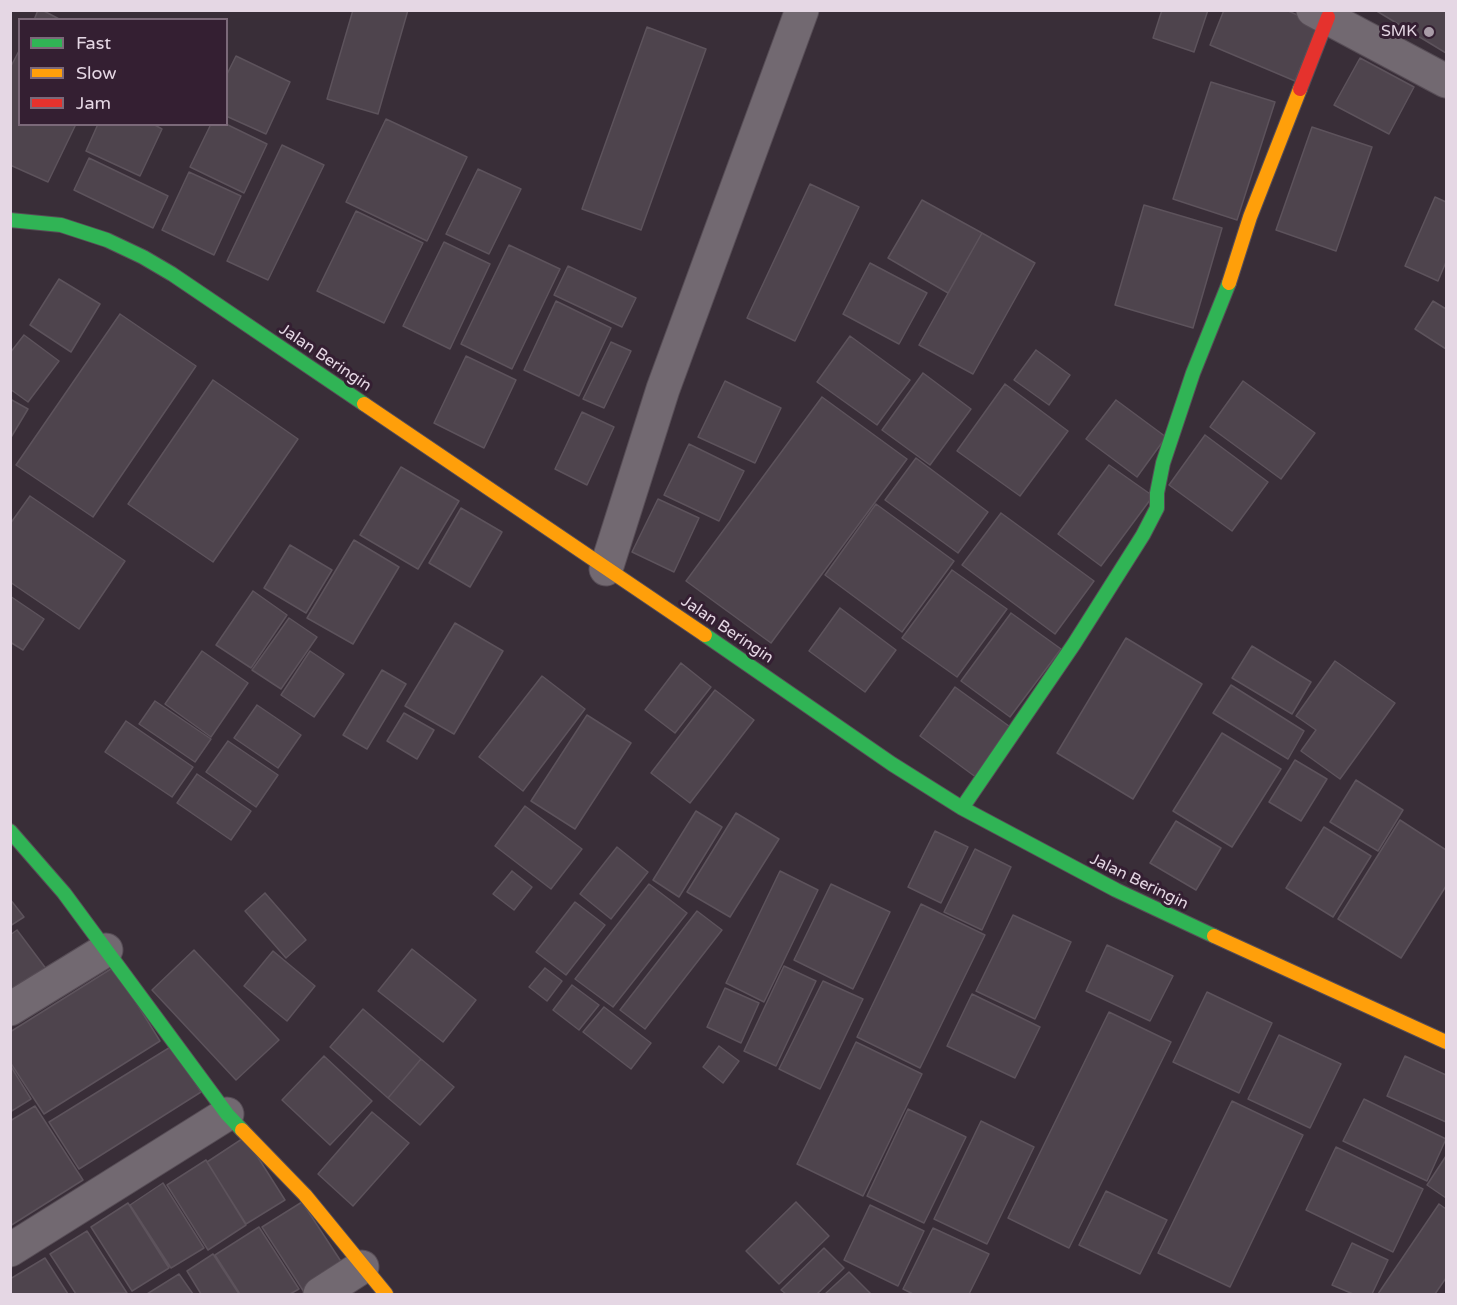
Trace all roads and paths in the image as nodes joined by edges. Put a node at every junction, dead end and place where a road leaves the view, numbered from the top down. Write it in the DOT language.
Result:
graph roads {
  1 [pos="802,10"];
  2 [pos="1321,14"];
  3 [pos="1446,81"];
  4 [pos="10,220"];
  5 [pos="606,568"];
  6 [pos="962,808"];
  7 [pos="10,831"];
  8 [pos="106,950"];
  9 [pos="10,1009"];
  10 [pos="1446,1042"];
  11 [pos="227,1114"];
  12 [pos="10,1250"];
  13 [pos="362,1267"];
  14 [pos="320,1294"];
  15 [pos="386,1294"];
  1 -- 5 [label="street"];
  2 -- 3 [label="street"];
  2 -- 6 [label="street"];
  4 -- 5 [label="street, Jalan Beringin"];
  5 -- 6 [label="street, Jalan Beringin"];
  6 -- 10 [label="street, Jalan Beringin"];
  7 -- 8 [label="street"];
  8 -- 9 [label="street"];
  8 -- 11 [label="street"];
  11 -- 12 [label="street"];
  11 -- 13 [label="street"];
  13 -- 14 [label="street"];
  13 -- 15 [label="street"];
}
